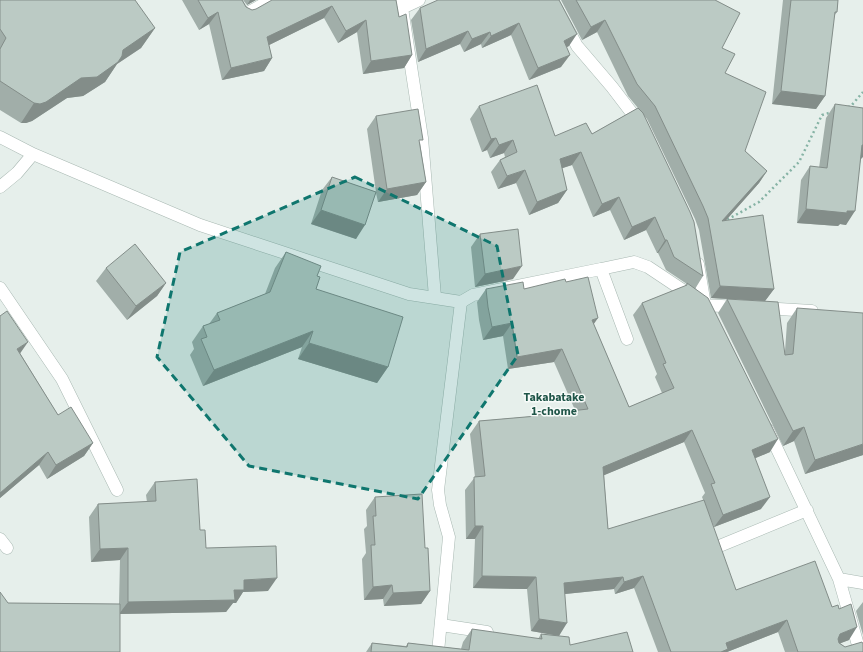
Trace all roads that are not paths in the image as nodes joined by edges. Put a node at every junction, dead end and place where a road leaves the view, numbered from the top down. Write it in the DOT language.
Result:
graph roads {
  1 [pos="235,0"];
  2 [pos="271,0"];
  3 [pos="419,0"];
  4 [pos="552,0"];
  5 [pos="401,4"];
  6 [pos="647,136"];
  7 [pos="0,137"];
  8 [pos="33,154"];
  9 [pos="0,187"];
  10 [pos="696,255"];
  11 [pos="601,269"];
  12 [pos="0,288"];
  13 [pos="435,297"];
  14 [pos="461,302"];
  15 [pos="705,305"];
  16 [pos="823,311"];
  17 [pos="711,317"];
  18 [pos="628,339"];
  19 [pos="762,420"];
  20 [pos="117,490"];
  21 [pos="807,510"];
  22 [pos="717,547"];
  23 [pos="839,579"];
  24 [pos="863,583"];
  25 [pos="441,625"];
  26 [pos="495,633"];
  27 [pos="859,648"];
  28 [pos="844,649"];
  29 [pos="438,652"];
  1 -- 2 [label="street"];
  3 -- 5 [label="street"];
  4 -- 6 [label="street"];
  5 -- 13 [label="street"];
  7 -- 8 [label="street"];
  8 -- 9 [label="street"];
  8 -- 13 [label="street"];
  10 -- 15 [label="street"];
  11 -- 14 [label="street"];
  11 -- 15 [label="street"];
  11 -- 18 [label="street"];
  12 -- 20 [label="street"];
  13 -- 14 [label="street"];
  14 -- 25 [label="street"];
  15 -- 16 [label="street"];
  15 -- 17 [label="street"];
  19 -- 21 [label="street"];
  21 -- 22 [label="street"];
  21 -- 23 [label="street"];
  23 -- 24 [label="street"];
  23 -- 27 [label="street"];
  25 -- 26 [label="street"];
  25 -- 29 [label="street"];
  27 -- 28 [label="street"];
}
